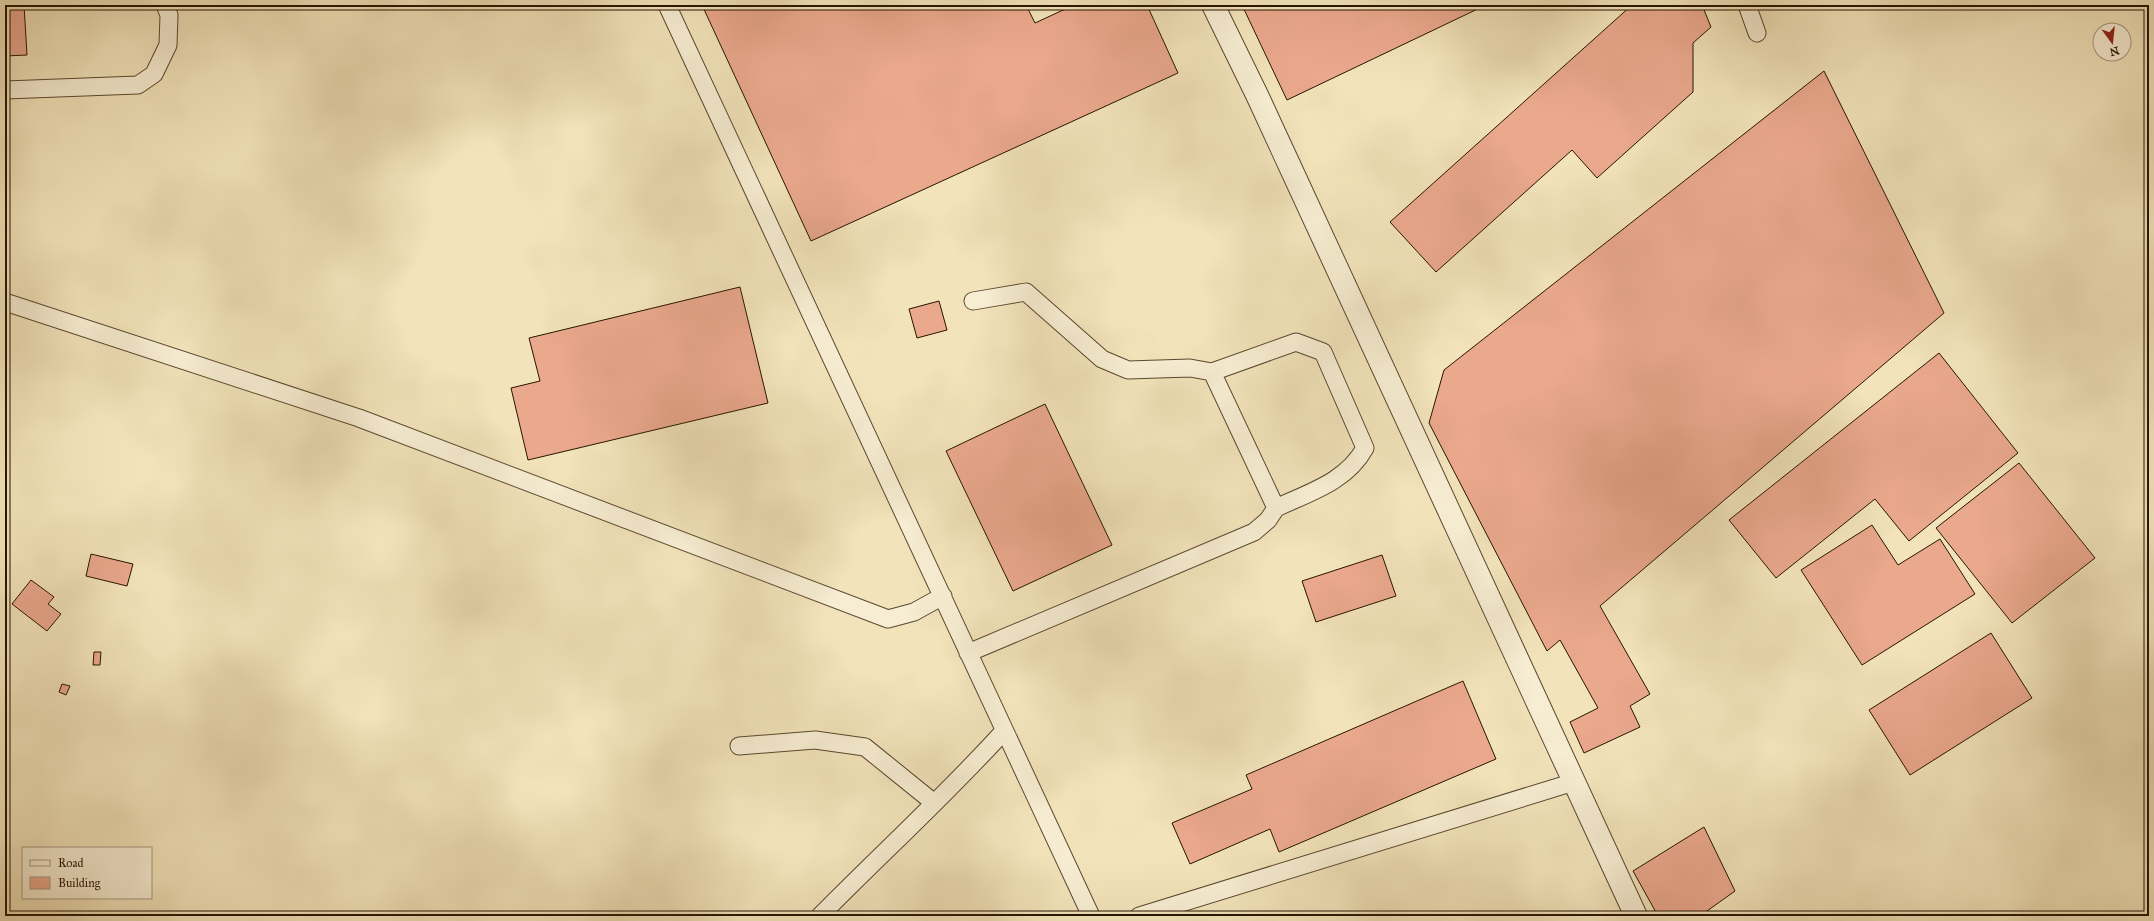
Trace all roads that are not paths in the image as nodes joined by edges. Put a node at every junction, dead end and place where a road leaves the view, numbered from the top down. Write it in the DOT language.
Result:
graph roads {
  1 [pos="166,5"];
  2 [pos="667,5"];
  3 [pos="1213,5"];
  4 [pos="1747,5"];
  5 [pos="1757,33"];
  6 [pos="5,90"];
  7 [pos="973,301"];
  8 [pos="5,302"];
  9 [pos="1212,372"];
  10 [pos="1276,508"];
  11 [pos="943,596"];
  12 [pos="968,653"];
  13 [pos="1004,731"];
  14 [pos="739,746"];
  15 [pos="1574,782"];
  16 [pos="934,802"];
  17 [pos="820,916"];
  18 [pos="1091,916"];
  19 [pos="1139,916"];
  20 [pos="1636,916"];
  1 -- 6 [label="lane"];
  2 -- 11 [label="lane"];
  3 -- 15 [label="street"];
  4 -- 5 [label="lane"];
  7 -- 9 [label="lane"];
  8 -- 11 [label="lane"];
  9 -- 10 [label="lane"];
  9 -- 10 [label="lane"];
  10 -- 12 [label="lane"];
  11 -- 12 [label="lane"];
  12 -- 13 [label="lane"];
  13 -- 16 [label="lane"];
  13 -- 18 [label="lane"];
  14 -- 16 [label="lane"];
  15 -- 19 [label="lane"];
  15 -- 20 [label="street"];
  16 -- 17 [label="lane"];
}
